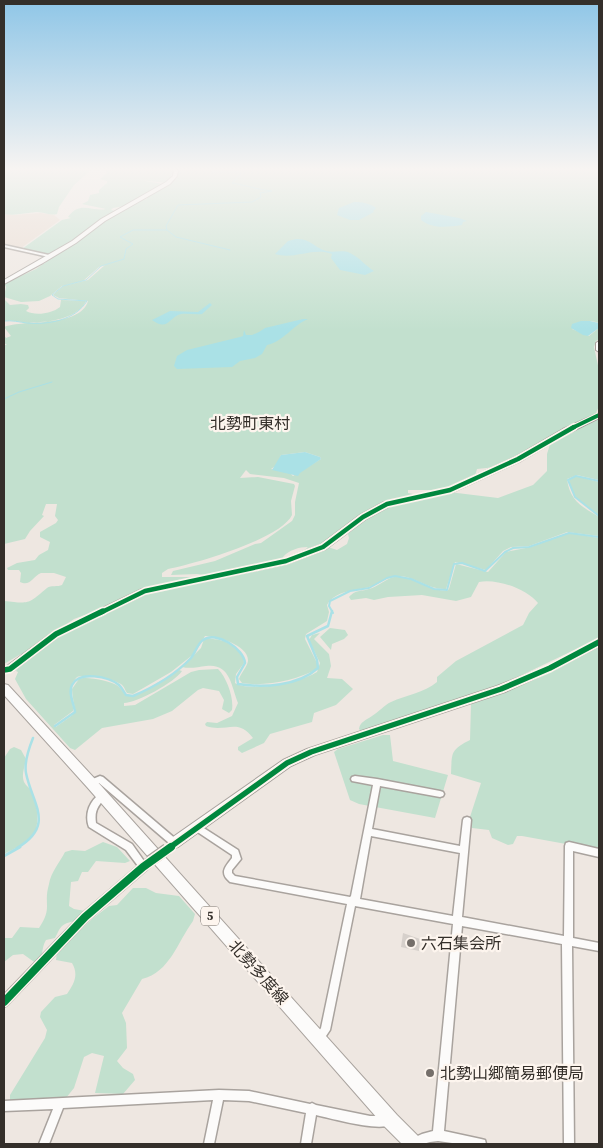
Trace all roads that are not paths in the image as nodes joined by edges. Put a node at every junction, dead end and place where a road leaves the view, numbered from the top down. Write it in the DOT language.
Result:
graph roads {
  1 [pos="98,224"];
  2 [pos="4,246"];
  3 [pos="49,256"];
  4 [pos="4,282"];
  5 [pos="599,343"];
  6 [pos="599,350"];
  7 [pos="599,415"];
  8 [pos="599,642"];
  9 [pos="4,670"];
  10 [pos="4,688"];
  11 [pos="355,779"];
  12 [pos="377,782"];
  13 [pos="91,783"];
  14 [pos="440,794"];
  15 [pos="102,796"];
  16 [pos="467,820"];
  17 [pos="196,828"];
  18 [pos="368,832"];
  19 [pos="170,846"];
  20 [pos="464,850"];
  21 [pos="599,853"];
  22 [pos="146,864"];
  23 [pos="353,900"];
  24 [pos="458,921"];
  25 [pos="567,942"];
  26 [pos="599,947"];
  27 [pos="4,1002"];
  28 [pos="319,1039"];
  29 [pos="219,1095"];
  30 [pos="60,1103"];
  31 [pos="4,1106"];
  32 [pos="312,1108"];
  33 [pos="391,1120"];
  34 [pos="438,1135"];
  35 [pos="44,1144"];
  36 [pos="208,1144"];
  37 [pos="306,1144"];
  38 [pos="414,1144"];
  39 [pos="481,1144"];
  40 [pos="569,1144"];
  1 -- 3 [label="main road"];
  2 -- 3 [label="street"];
  3 -- 4 [label="main road"];
  5 -- 6 [label="street"];
  7 -- 9 [label="street"];
  8 -- 17 [label="street"];
  10 -- 13 [label="main road, 北勢多度線 / 5"];
  11 -- 12 [label="street"];
  12 -- 14 [label="street"];
  12 -- 18 [label="street"];
  13 -- 15 [label="main road, 北勢多度線 / 5"];
  13 -- 19 [label="street"];
  15 -- 22 [label="street"];
  15 -- 28 [label="main road, 北勢多度線 / 5"];
  16 -- 20 [label="street"];
  17 -- 19 [label="street"];
  17 -- 23 [label="street"];
  18 -- 20 [label="street"];
  18 -- 23 [label="street"];
  19 -- 22 [label="street, bridge"];
  20 -- 24 [label="street"];
  21 -- 25 [label="street"];
  22 -- 27 [label="street"];
  23 -- 24 [label="street"];
  23 -- 28 [label="street"];
  24 -- 25 [label="street"];
  24 -- 34 [label="street"];
  25 -- 26 [label="street"];
  25 -- 40 [label="street"];
  28 -- 33 [label="main road, 北勢多度線 / 5"];
  29 -- 30 [label="street"];
  29 -- 32 [label="street"];
  29 -- 36 [label="street"];
  30 -- 31 [label="street"];
  30 -- 35 [label="street"];
  32 -- 33 [label="street"];
  32 -- 37 [label="street"];
  33 -- 38 [label="main road, 北勢多度線 / 5"];
  34 -- 38 [label="street"];
  34 -- 39 [label="street"];
}
